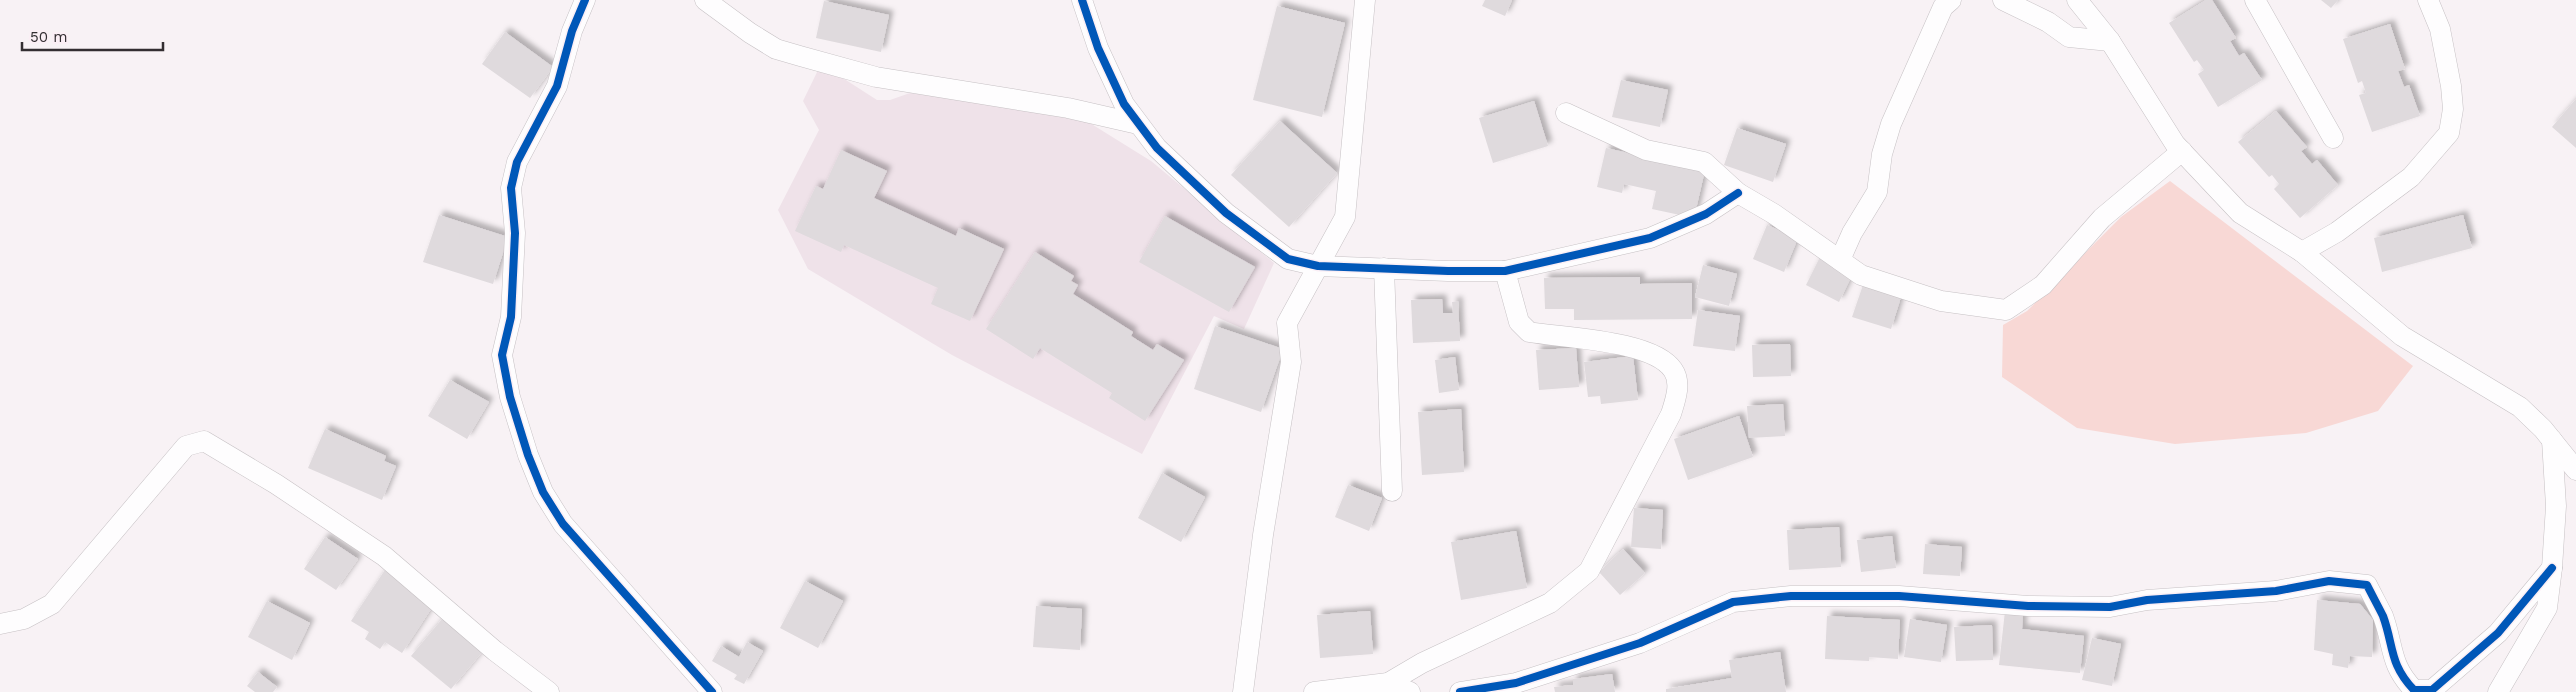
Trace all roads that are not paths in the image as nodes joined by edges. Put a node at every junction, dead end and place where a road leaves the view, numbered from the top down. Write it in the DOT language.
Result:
graph roads {
  1 [pos="585,0"];
  2 [pos="705,0"];
  3 [pos="1082,0"];
  4 [pos="1365,0"];
  5 [pos="1951,0"];
  6 [pos="2003,0"];
  7 [pos="2077,0"];
  8 [pos="2255,0"];
  9 [pos="2428,0"];
  10 [pos="2110,41"];
  11 [pos="1566,113"];
  12 [pos="1138,124"];
  13 [pos="2333,138"];
  14 [pos="2182,151"];
  15 [pos="1738,194"];
  16 [pos="2302,252"];
  17 [pos="1840,260"];
  18 [pos="1318,266"];
  19 [pos="1384,268"];
  20 [pos="1505,271"];
  21 [pos="2552,440"];
  22 [pos="2576,470"];
  23 [pos="1392,492"];
  24 [pos="2552,568"];
  25 [pos="0,624"];
  26 [pos="1388,684"];
  27 [pos="549,692"];
  28 [pos="712,692"];
  29 [pos="1243,692"];
  30 [pos="1314,692"];
  31 [pos="1410,692"];
  32 [pos="1460,692"];
  33 [pos="2498,692"];
  1 -- 28 [label="street"];
  2 -- 12 [label="street"];
  3 -- 12 [label="street"];
  4 -- 18 [label="street"];
  5 -- 17 [label="street"];
  6 -- 10 [label="street"];
  7 -- 10 [label="street"];
  8 -- 13 [label="street"];
  9 -- 16 [label="street"];
  10 -- 14 [label="street"];
  11 -- 15 [label="street"];
  12 -- 18 [label="street"];
  14 -- 16 [label="street"];
  14 -- 17 [label="street"];
  15 -- 17 [label="street"];
  15 -- 20 [label="street"];
  16 -- 21 [label="street"];
  18 -- 19 [label="street"];
  18 -- 29 [label="street"];
  19 -- 20 [label="street"];
  19 -- 23 [label="street"];
  20 -- 26 [label="street"];
  21 -- 22 [label="street"];
  21 -- 24 [label="street"];
  24 -- 32 [label="street"];
  24 -- 33 [label="street"];
  25 -- 27 [label="street"];
  26 -- 30 [label="street"];
  26 -- 31 [label="street"];
}
